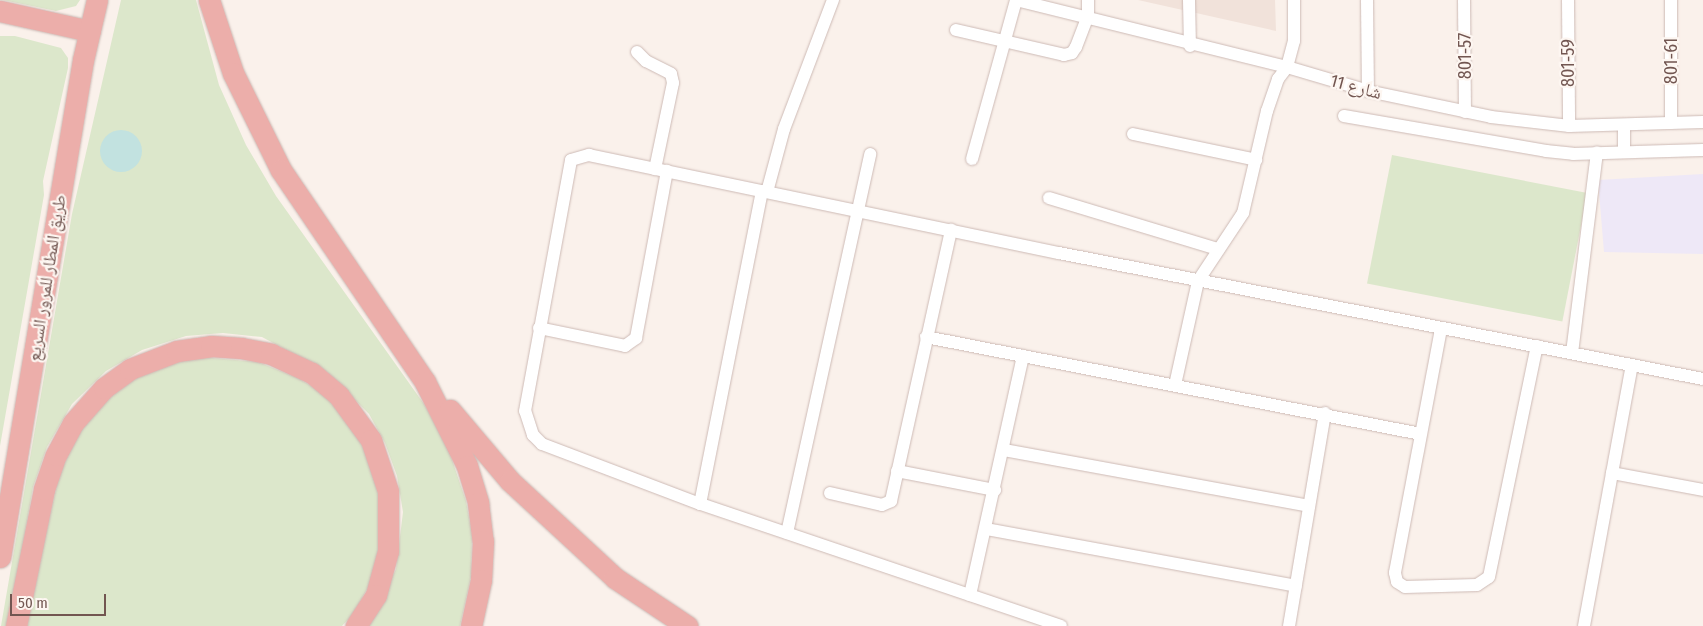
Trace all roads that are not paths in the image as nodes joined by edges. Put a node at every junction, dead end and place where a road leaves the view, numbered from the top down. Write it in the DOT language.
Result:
graph roads {
  1 [pos="97,0"];
  2 [pos="209,0"];
  3 [pos="833,0"];
  4 [pos="1016,0"];
  5 [pos="1088,0"];
  6 [pos="1189,0"];
  7 [pos="1294,0"];
  8 [pos="1367,0"];
  9 [pos="1464,0"];
  10 [pos="1568,0"];
  11 [pos="1670,0"];
  12 [pos="0,11"];
  13 [pos="1088,16"];
  14 [pos="956,30"];
  15 [pos="90,31"];
  16 [pos="1005,41"];
  17 [pos="1190,46"];
  18 [pos="637,52"];
  19 [pos="1287,68"];
  20 [pos="1368,91"];
  21 [pos="1465,112"];
  22 [pos="1344,116"];
  23 [pos="1703,122"];
  24 [pos="1671,123"];
  25 [pos="1568,126"];
  26 [pos="1624,126"];
  27 [pos="1134,134"];
  28 [pos="1703,150"];
  29 [pos="1624,152"];
  30 [pos="1597,153"];
  31 [pos="870,154"];
  32 [pos="972,159"];
  33 [pos="1256,160"];
  34 [pos="661,170"];
  35 [pos="765,191"];
  36 [pos="1049,198"];
  37 [pos="857,210"];
  38 [pos="951,230"];
  39 [pos="1218,249"];
  40 [pos="1198,281"];
  41 [pos="539,328"];
  42 [pos="1441,328"];
  43 [pos="926,337"];
  44 [pos="1537,346"];
  45 [pos="1572,352"];
  46 [pos="1024,356"];
  47 [pos="1632,365"];
  48 [pos="1703,379"];
  49 [pos="426,382"];
  50 [pos="1175,384"];
  51 [pos="1325,413"];
  52 [pos="1421,434"];
  53 [pos="1004,450"];
  54 [pos="897,471"];
  55 [pos="1612,473"];
  56 [pos="995,490"];
  57 [pos="1703,490"];
  58 [pos="830,493"];
  59 [pos="700,504"];
  60 [pos="1310,506"];
  61 [pos="986,529"];
  62 [pos="787,534"];
  63 [pos="0,557"];
  64 [pos="1296,586"];
  65 [pos="970,595"];
  66 [pos="16,626"];
  67 [pos="356,626"];
  68 [pos="471,626"];
  69 [pos="687,626"];
  70 [pos="1061,626"];
  71 [pos="1289,626"];
  72 [pos="1584,626"];
  1 -- 15 [label="highway, طريق المطار للمرور السريع"];
  2 -- 49 [label="highway"];
  3 -- 35 [label="street"];
  4 -- 13 [label="street, شارع 11"];
  4 -- 16 [label="street"];
  5 -- 13 [label="street"];
  6 -- 17 [label="street"];
  7 -- 19 [label="street"];
  8 -- 20 [label="street"];
  9 -- 21 [label="street, 801-57"];
  10 -- 25 [label="street, 801-59"];
  11 -- 24 [label="street, 801-61"];
  12 -- 15 [label="highway"];
  13 -- 16 [label="street"];
  13 -- 17 [label="street, شارع 11"];
  14 -- 16 [label="street"];
  15 -- 63 [label="highway, طريق المطار للمرور السريع"];
  16 -- 32 [label="street"];
  17 -- 19 [label="street, شارع 11"];
  18 -- 34 [label="street"];
  19 -- 20 [label="street, شارع 11"];
  19 -- 33 [label="street"];
  20 -- 21 [label="street, شارع 11"];
  21 -- 25 [label="street, شارع 11"];
  22 -- 30 [label="street"];
  23 -- 24 [label="street, شارع 11"];
  24 -- 26 [label="street, شارع 11"];
  25 -- 26 [label="street, شارع 11"];
  26 -- 29 [label="street"];
  27 -- 33 [label="street"];
  28 -- 29 [label="street"];
  29 -- 30 [label="street"];
  30 -- 45 [label="street"];
  31 -- 37 [label="street"];
  33 -- 39 [label="street"];
  34 -- 35 [label="street"];
  34 -- 41 [label="street"];
  34 -- 41 [label="street"];
  35 -- 37 [label="street"];
  35 -- 59 [label="street"];
  36 -- 39 [label="street"];
  37 -- 38 [label="street"];
  37 -- 62 [label="street"];
  38 -- 40 [label="street"];
  38 -- 43 [label="street"];
  39 -- 40 [label="street"];
  40 -- 42 [label="street"];
  40 -- 50 [label="street"];
  41 -- 59 [label="street"];
  42 -- 44 [label="street"];
  42 -- 52 [label="street"];
  43 -- 46 [label="street"];
  43 -- 54 [label="street"];
  44 -- 45 [label="street"];
  44 -- 52 [label="street"];
  45 -- 47 [label="street"];
  46 -- 50 [label="street"];
  46 -- 53 [label="street"];
  47 -- 48 [label="street"];
  47 -- 55 [label="street"];
  49 -- 68 [label="highway"];
  49 -- 69 [label="highway"];
  50 -- 51 [label="street"];
  51 -- 52 [label="street"];
  51 -- 60 [label="street"];
  53 -- 56 [label="street"];
  53 -- 60 [label="street"];
  54 -- 56 [label="street"];
  54 -- 58 [label="street"];
  55 -- 57 [label="street"];
  55 -- 72 [label="street"];
  56 -- 61 [label="street"];
  59 -- 62 [label="street"];
  60 -- 64 [label="street"];
  61 -- 64 [label="street"];
  61 -- 65 [label="street"];
  62 -- 65 [label="street"];
  64 -- 71 [label="street"];
  65 -- 70 [label="street"];
  66 -- 67 [label="highway"];
}
